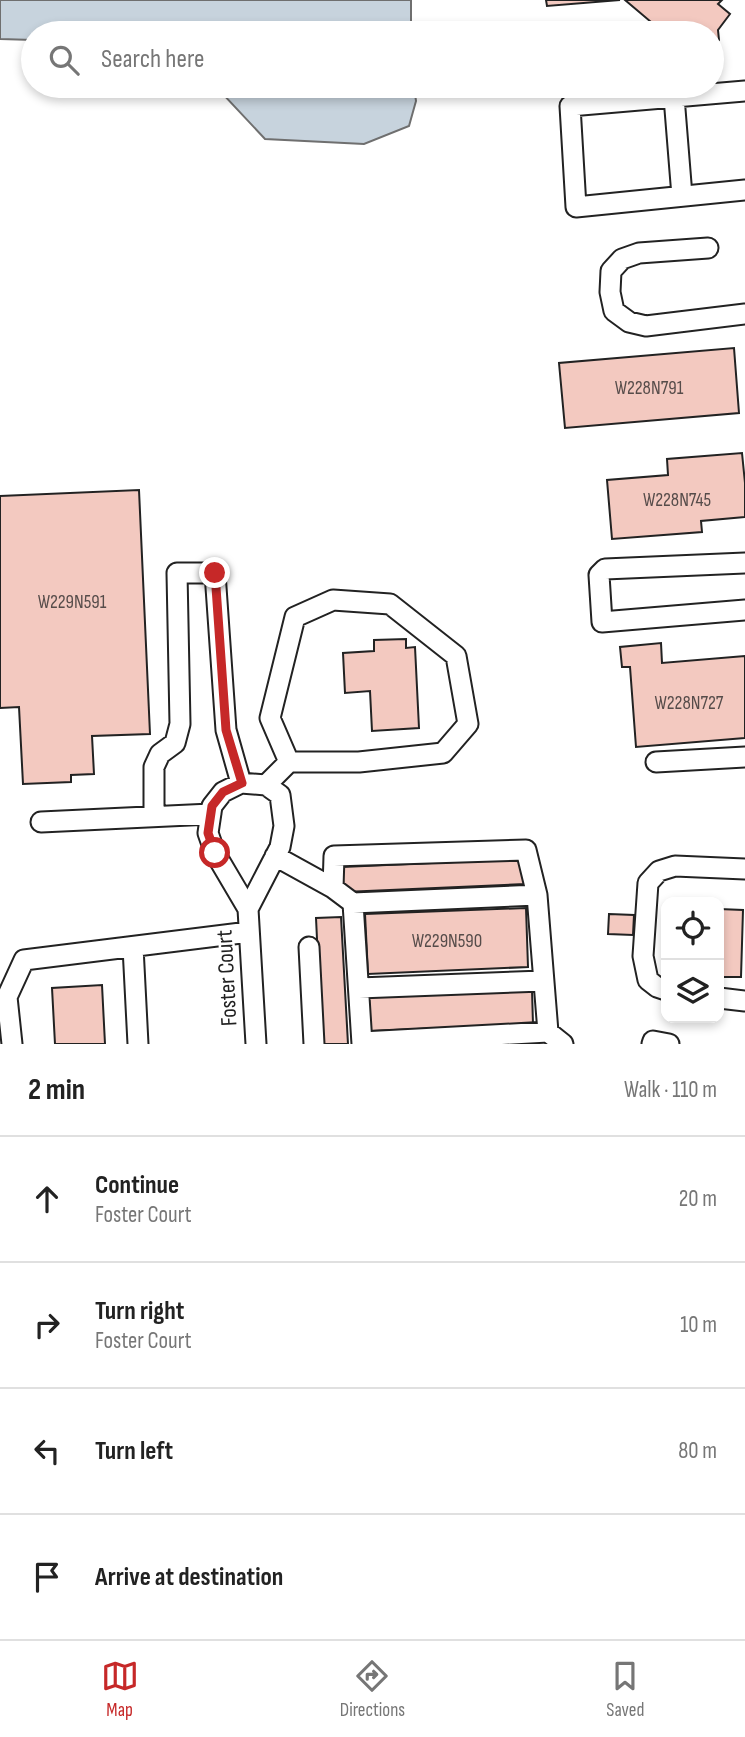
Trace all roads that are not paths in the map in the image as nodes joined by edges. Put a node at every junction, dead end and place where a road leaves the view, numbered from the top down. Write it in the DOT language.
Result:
graph roads {
  1 [pos="745,91"];
  2 [pos="724,93"];
  3 [pos="662,98"];
  4 [pos="674,98"];
  5 [pos="745,190"];
  6 [pos="682,196"];
  7 [pos="708,248"];
  8 [pos="745,314"];
  9 [pos="745,563"];
  10 [pos="745,610"];
  11 [pos="745,757"];
  12 [pos="289,761"];
  13 [pos="656,762"];
  14 [pos="242,783"];
  15 [pos="266,785"];
  16 [pos="211,814"];
  17 [pos="154,817"];
  18 [pos="41,822"];
  19 [pos="275,856"];
  20 [pos="745,869"];
  21 [pos="333,888"];
  22 [pos="537,895"];
  23 [pos="354,903"];
  24 [pos="248,909"];
  25 [pos="249,932"];
  26 [pos="134,947"];
  27 [pos="309,947"];
  28 [pos="543,981"];
  29 [pos="359,988"];
  30 [pos="661,988"];
  31 [pos="724,999"];
  32 [pos="745,1001"];
  33 [pos="555,1038"];
  34 [pos="362,1043"];
  35 [pos="12,1044"];
  36 [pos="138,1044"];
  37 [pos="256,1044"];
  38 [pos="314,1044"];
  39 [pos="652,1044"];
  40 [pos="669,1044"];
  1 -- 2 [label="street"];
  3 -- 6 [label="street"];
  4 -- 6 [label="street"];
  5 -- 6 [label="street"];
  7 -- 8 [label="street"];
  9 -- 10 [label="street"];
  11 -- 13 [label="street"];
  12 -- 12 [label="street"];
  12 -- 15 [label="street"];
  14 -- 15 [label="street"];
  14 -- 16 [label="street"];
  14 -- 17 [label="street"];
  15 -- 19 [label="street, Foster Court"];
  16 -- 17 [label="street"];
  16 -- 24 [label="street, Foster Court"];
  17 -- 18 [label="street"];
  19 -- 21 [label="street"];
  19 -- 24 [label="street, Foster Court"];
  20 -- 30 [label="street"];
  21 -- 22 [label="street"];
  21 -- 23 [label="street"];
  22 -- 23 [label="street"];
  22 -- 28 [label="street"];
  23 -- 29 [label="street"];
  24 -- 25 [label="street, Foster Court"];
  25 -- 26 [label="street"];
  25 -- 37 [label="street, Foster Court"];
  26 -- 35 [label="street"];
  26 -- 36 [label="street"];
  27 -- 38 [label="street"];
  28 -- 29 [label="street"];
  28 -- 33 [label="street"];
  29 -- 34 [label="street"];
  31 -- 32 [label="street"];
  33 -- 34 [label="street"];
  39 -- 40 [label="street"];
}
